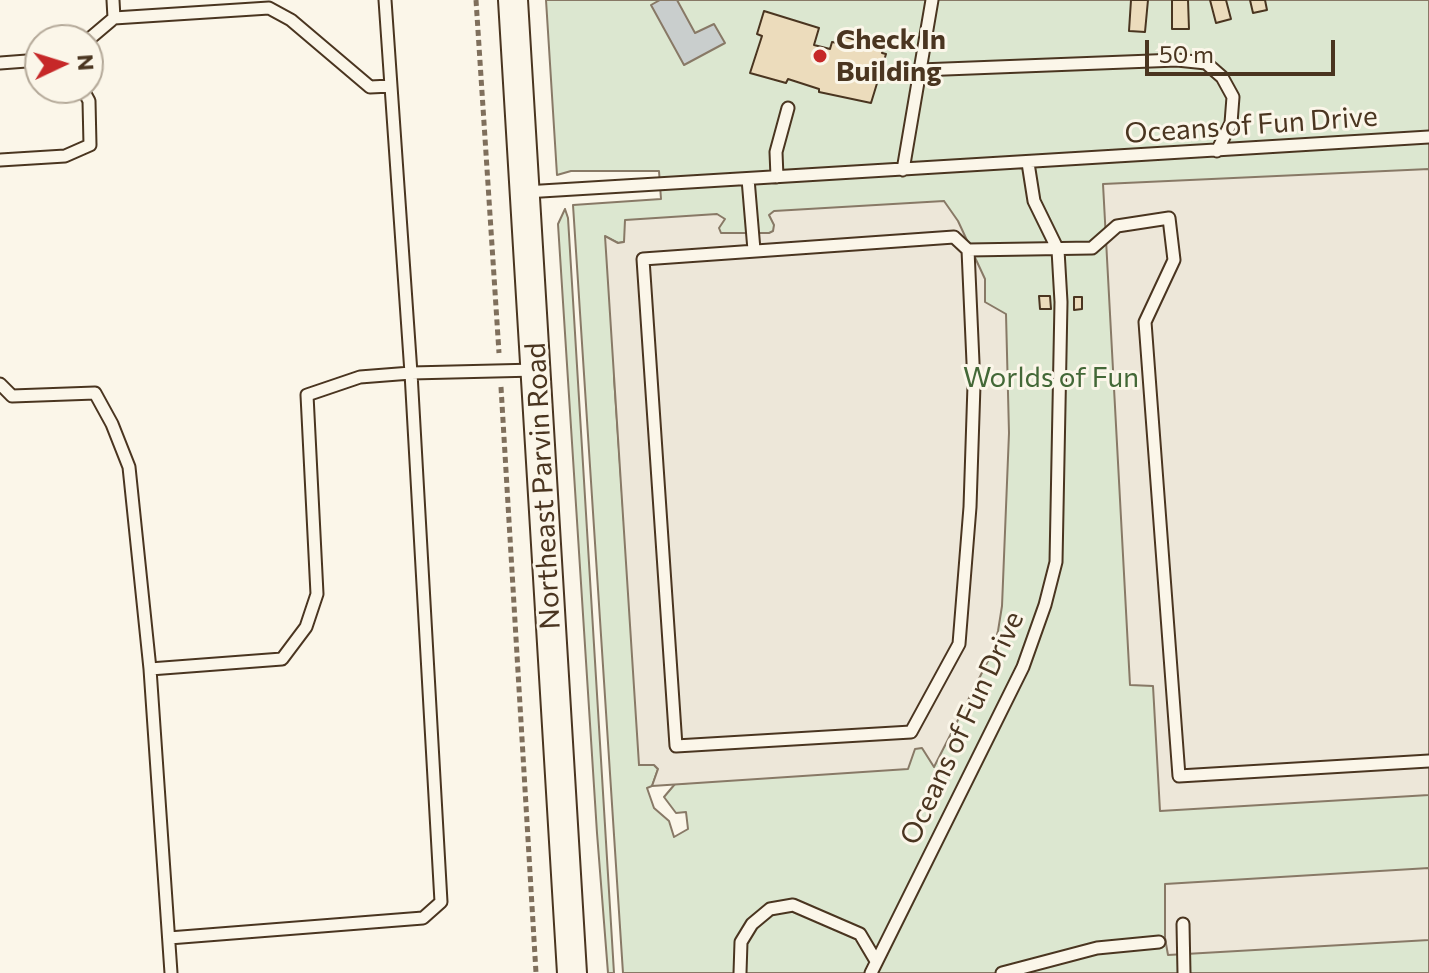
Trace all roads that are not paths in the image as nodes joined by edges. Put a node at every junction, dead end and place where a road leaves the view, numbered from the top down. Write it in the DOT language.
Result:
graph roads {
  1 [pos="113,0"];
  2 [pos="385,0"];
  3 [pos="513,0"];
  4 [pos="932,0"];
  5 [pos="114,18"];
  6 [pos="104,26"];
  7 [pos="24,61"];
  8 [pos="0,63"];
  9 [pos="920,70"];
  10 [pos="391,86"];
  11 [pos="89,104"];
  12 [pos="788,108"];
  13 [pos="1429,137"];
  14 [pos="1217,151"];
  15 [pos="0,160"];
  16 [pos="1028,163"];
  17 [pos="903,170"];
  18 [pos="777,177"];
  19 [pos="748,179"];
  20 [pos="525,192"];
  21 [pos="754,250"];
  22 [pos="968,250"];
  23 [pos="1058,250"];
  24 [pos="536,370"];
  25 [pos="411,373"];
  26 [pos="0,384"];
  27 [pos="150,669"];
  28 [pos="1429,761"];
  29 [pos="1183,924"];
  30 [pos="169,938"];
  31 [pos="1159,942"];
  32 [pos="874,967"];
  33 [pos="171,973"];
  34 [pos="572,973"];
  35 [pos="740,973"];
  36 [pos="1002,973"];
  37 [pos="1184,973"];
  1 -- 5 [label="lane"];
  2 -- 10 [label="lane"];
  3 -- 20 [label="street, Northeast Parvin Road"];
  4 -- 9 [label="lane"];
  5 -- 6 [label="lane"];
  5 -- 10 [label="lane"];
  7 -- 8 [label="lane"];
  9 -- 14 [label="lane"];
  9 -- 17 [label="lane"];
  10 -- 25 [label="lane"];
  11 -- 15 [label="lane"];
  12 -- 18 [label="lane"];
  13 -- 14 [label="lane, Oceans of Fun Drive"];
  14 -- 16 [label="lane, Oceans of Fun Drive"];
  16 -- 17 [label="lane, Oceans of Fun Drive"];
  16 -- 23 [label="lane, Oceans of Fun Drive"];
  17 -- 18 [label="lane, Oceans of Fun Drive"];
  18 -- 19 [label="lane, Oceans of Fun Drive"];
  19 -- 20 [label="lane, Oceans of Fun Drive"];
  19 -- 21 [label="lane"];
  20 -- 24 [label="street, Northeast Parvin Road"];
  21 -- 22 [label="lane"];
  21 -- 22 [label="lane"];
  22 -- 23 [label="lane"];
  23 -- 28 [label="lane"];
  23 -- 32 [label="lane, Oceans of Fun Drive"];
  24 -- 25 [label="lane"];
  24 -- 34 [label="street, Northeast Parvin Road"];
  25 -- 27 [label="lane"];
  25 -- 30 [label="lane"];
  26 -- 27 [label="lane"];
  27 -- 30 [label="lane"];
  29 -- 37 [label="lane"];
  30 -- 33 [label="lane"];
  31 -- 36 [label="lane"];
  32 -- 35 [label="lane"];
}
